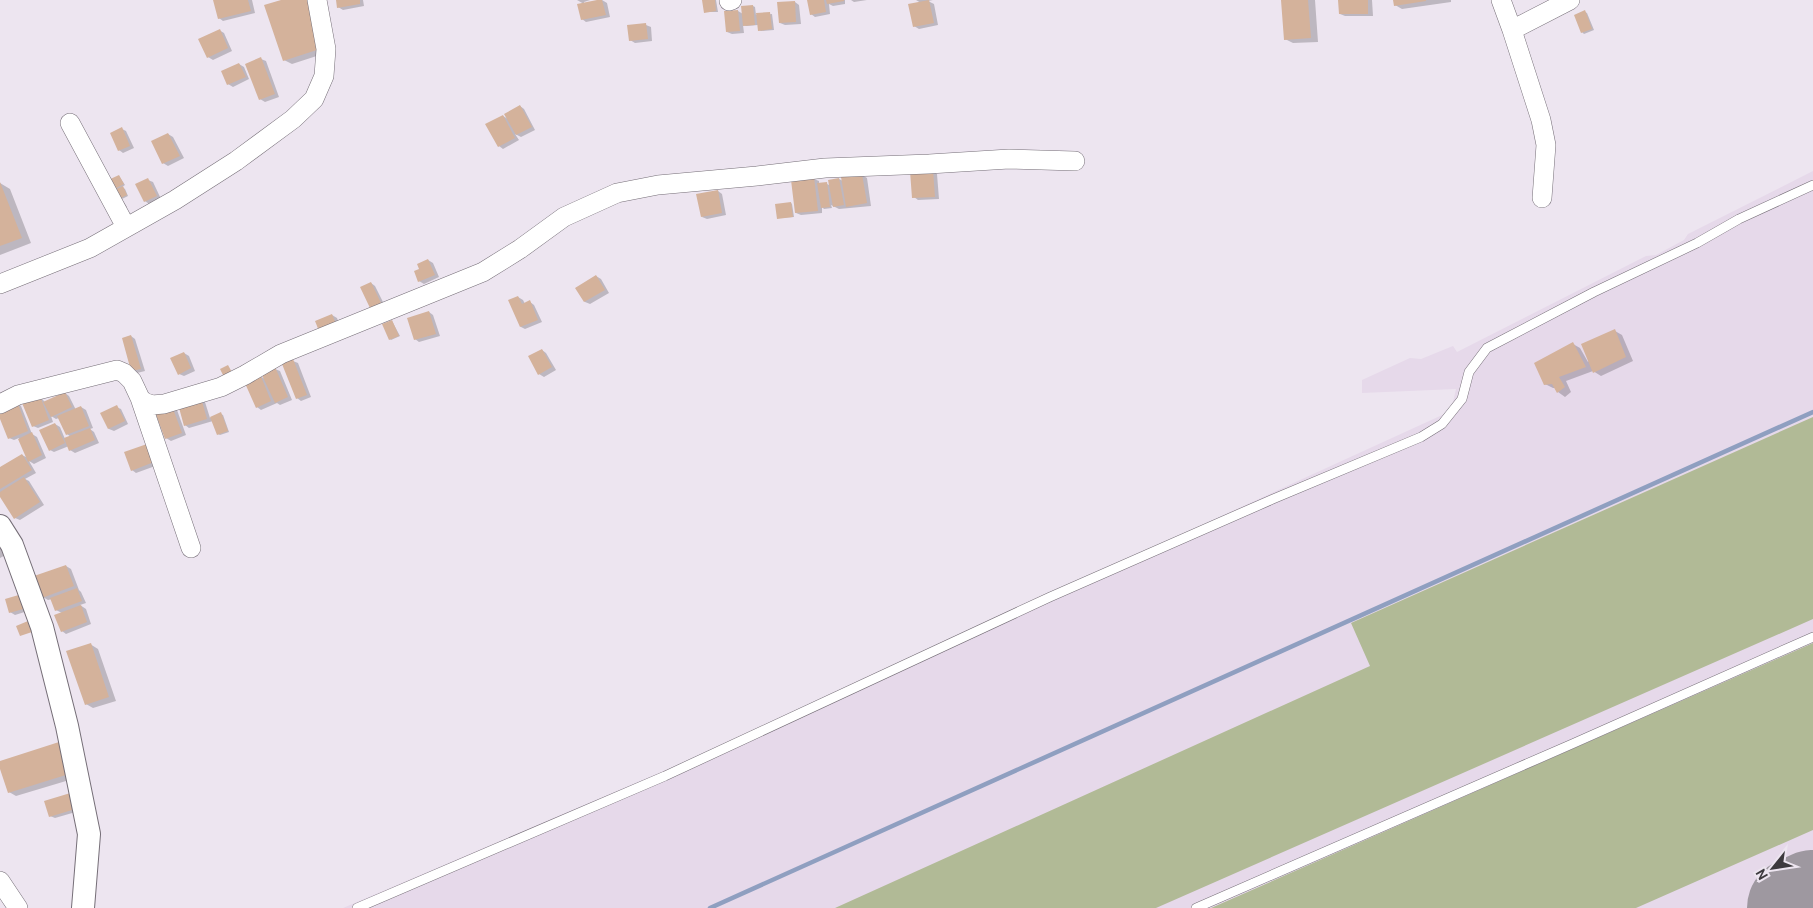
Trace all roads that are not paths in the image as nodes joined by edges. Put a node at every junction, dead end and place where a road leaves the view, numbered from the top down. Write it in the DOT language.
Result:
graph roads {
  1 [pos="317,0"];
  2 [pos="1500,0"];
  3 [pos="1570,0"];
  4 [pos="1512,30"];
  5 [pos="70,123"];
  6 [pos="1075,161"];
  7 [pos="1813,185"];
  8 [pos="1542,198"];
  9 [pos="126,228"];
  10 [pos="0,284"];
  11 [pos="140,398"];
  12 [pos="0,404"];
  13 [pos="0,526"];
  14 [pos="191,548"];
  15 [pos="1813,637"];
  16 [pos="0,881"];
  17 [pos="18,908"];
  18 [pos="83,908"];
  19 [pos="357,908"];
  20 [pos="1196,908"];
  1 -- 9 [label="street"];
  2 -- 4 [label="street"];
  3 -- 4 [label="street"];
  4 -- 8 [label="street"];
  5 -- 9 [label="street"];
  6 -- 11 [label="street"];
  7 -- 19 [label="lane"];
  9 -- 10 [label="street"];
  11 -- 12 [label="street"];
  11 -- 14 [label="street"];
  13 -- 18 [label="street"];
  15 -- 20 [label="lane"];
  16 -- 17 [label="street"];
}
